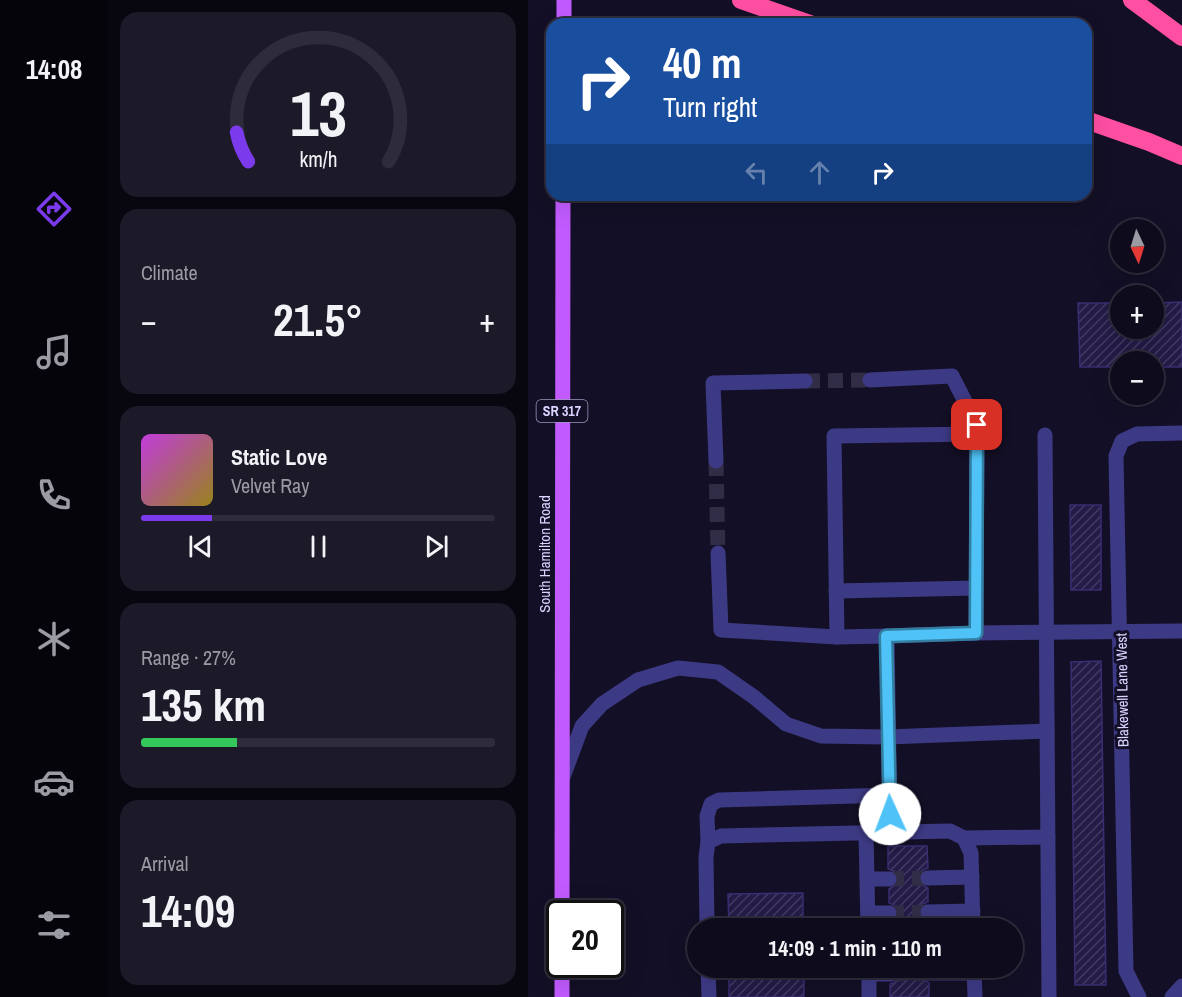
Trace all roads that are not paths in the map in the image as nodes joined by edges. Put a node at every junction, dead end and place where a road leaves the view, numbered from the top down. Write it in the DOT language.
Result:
graph roads {
  1 [pos="564,0"];
  2 [pos="741,0"];
  3 [pos="1132,0"];
  4 [pos="564,18"];
  5 [pos="793,18"];
  6 [pos="1182,37"];
  7 [pos="1092,122"];
  8 [pos="1182,156"];
  9 [pos="563,201"];
  10 [pos="870,380"];
  11 [pos="805,381"];
  12 [pos="1182,433"];
  13 [pos="977,434"];
  14 [pos="1045,435"];
  15 [pos="716,460"];
  16 [pos="718,553"];
  17 [pos="976,588"];
  18 [pos="837,591"];
  19 [pos="1182,631"];
  20 [pos="1121,632"];
  21 [pos="976,633"];
  22 [pos="1046,633"];
  23 [pos="886,636"];
  24 [pos="837,638"];
  25 [pos="1047,731"];
  26 [pos="887,737"];
  27 [pos="562,777"];
  28 [pos="889,795"];
  29 [pos="866,832"];
  30 [pos="890,832"];
  31 [pos="1048,837"];
  32 [pos="964,838"];
  33 [pos="708,842"];
  34 [pos="972,877"];
  35 [pos="928,878"];
  36 [pos="867,879"];
  37 [pos="889,879"];
  38 [pos="562,900"];
  39 [pos="973,911"];
  40 [pos="928,912"];
  41 [pos="889,913"];
  42 [pos="707,918"];
  43 [pos="868,918"];
  44 [pos="876,918"];
  45 [pos="973,918"];
  46 [pos="562,978"];
  47 [pos="708,978"];
  48 [pos="869,978"];
  49 [pos="974,978"];
  50 [pos="1182,986"];
  51 [pos="562,997"];
  52 [pos="709,997"];
  53 [pos="869,997"];
  54 [pos="975,997"];
  55 [pos="1049,997"];
  56 [pos="1139,997"];
  57 [pos="1172,997"];
  1 -- 4 [label="main road"];
  2 -- 5 [label="highway"];
  3 -- 6 [label="highway"];
  7 -- 8 [label="highway"];
  9 -- 27 [label="main road, South Hamilton Road / SR 317"];
  10 -- 13 [label="lane"];
  11 -- 15 [label="lane"];
  12 -- 20 [label="lane, Blakewell Lane West"];
  13 -- 17 [label="lane"];
  13 -- 18 [label="lane"];
  14 -- 22 [label="lane"];
  16 -- 24 [label="lane"];
  17 -- 18 [label="lane"];
  17 -- 21 [label="lane"];
  18 -- 24 [label="lane"];
  19 -- 20 [label="lane"];
  20 -- 22 [label="lane"];
  20 -- 56 [label="lane, Blakewell Lane West"];
  21 -- 22 [label="lane"];
  21 -- 23 [label="lane"];
  22 -- 25 [label="lane"];
  23 -- 24 [label="lane"];
  23 -- 26 [label="lane"];
  25 -- 26 [label="lane"];
  25 -- 31 [label="lane"];
  26 -- 27 [label="lane"];
  26 -- 28 [label="lane"];
  27 -- 38 [label="main road, South Hamilton Road / SR 317"];
  28 -- 30 [label="lane"];
  28 -- 33 [label="lane"];
  29 -- 30 [label="lane"];
  29 -- 33 [label="lane"];
  29 -- 36 [label="lane"];
  30 -- 32 [label="lane"];
  31 -- 32 [label="lane"];
  31 -- 55 [label="lane"];
  32 -- 34 [label="lane"];
  33 -- 42 [label="lane"];
  34 -- 35 [label="lane"];
  34 -- 39 [label="lane"];
  36 -- 37 [label="lane"];
  36 -- 43 [label="lane"];
  39 -- 40 [label="lane"];
  39 -- 45 [label="lane"];
  41 -- 44 [label="lane"];
  46 -- 51 [label="main road"];
  47 -- 52 [label="lane"];
  48 -- 53 [label="lane"];
  49 -- 54 [label="lane"];
  50 -- 57 [label="lane"];
}
